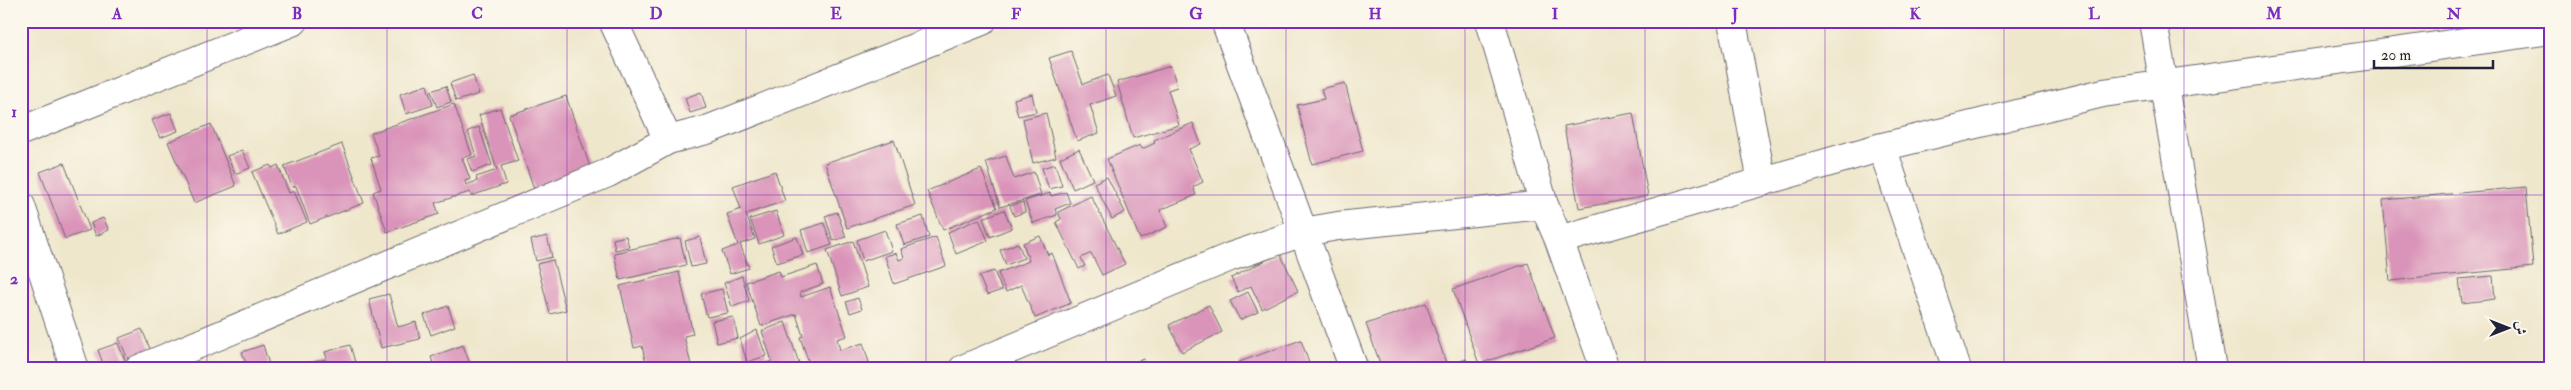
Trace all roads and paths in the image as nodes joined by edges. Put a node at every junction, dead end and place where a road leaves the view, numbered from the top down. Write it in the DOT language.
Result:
graph roads {
  1 [pos="294,21"];
  2 [pos="613,21"];
  3 [pos="982,21"];
  4 [pos="1225,21"];
  5 [pos="1490,21"];
  6 [pos="1732,21"];
  7 [pos="2153,21"];
  8 [pos="2550,30"];
  9 [pos="2164,84"];
  10 [pos="21,132"];
  11 [pos="668,140"];
  12 [pos="1882,147"];
  13 [pos="1762,182"];
  14 [pos="1544,205"];
  15 [pos="21,206"];
  16 [pos="1303,232"];
  17 [pos="1559,240"];
  18 [pos="75,369"];
  19 [pos="139,369"];
  20 [pos="963,369"];
  21 [pos="1354,369"];
  22 [pos="1605,369"];
  23 [pos="1957,369"];
  24 [pos="2212,369"];
  1 -- 10 [label="street"];
  2 -- 11 [label="street"];
  3 -- 11 [label="street"];
  4 -- 16 [label="street"];
  5 -- 14 [label="street"];
  6 -- 13 [label="street"];
  7 -- 9 [label="street"];
  8 -- 9 [label="street"];
  9 -- 12 [label="street"];
  9 -- 24 [label="street"];
  11 -- 19 [label="street"];
  12 -- 13 [label="street"];
  12 -- 23 [label="street"];
  13 -- 17 [label="street"];
  14 -- 16 [label="street"];
  14 -- 17 [label="street"];
  15 -- 18 [label="street"];
  16 -- 20 [label="street"];
  16 -- 21 [label="street"];
  17 -- 22 [label="street"];
}
